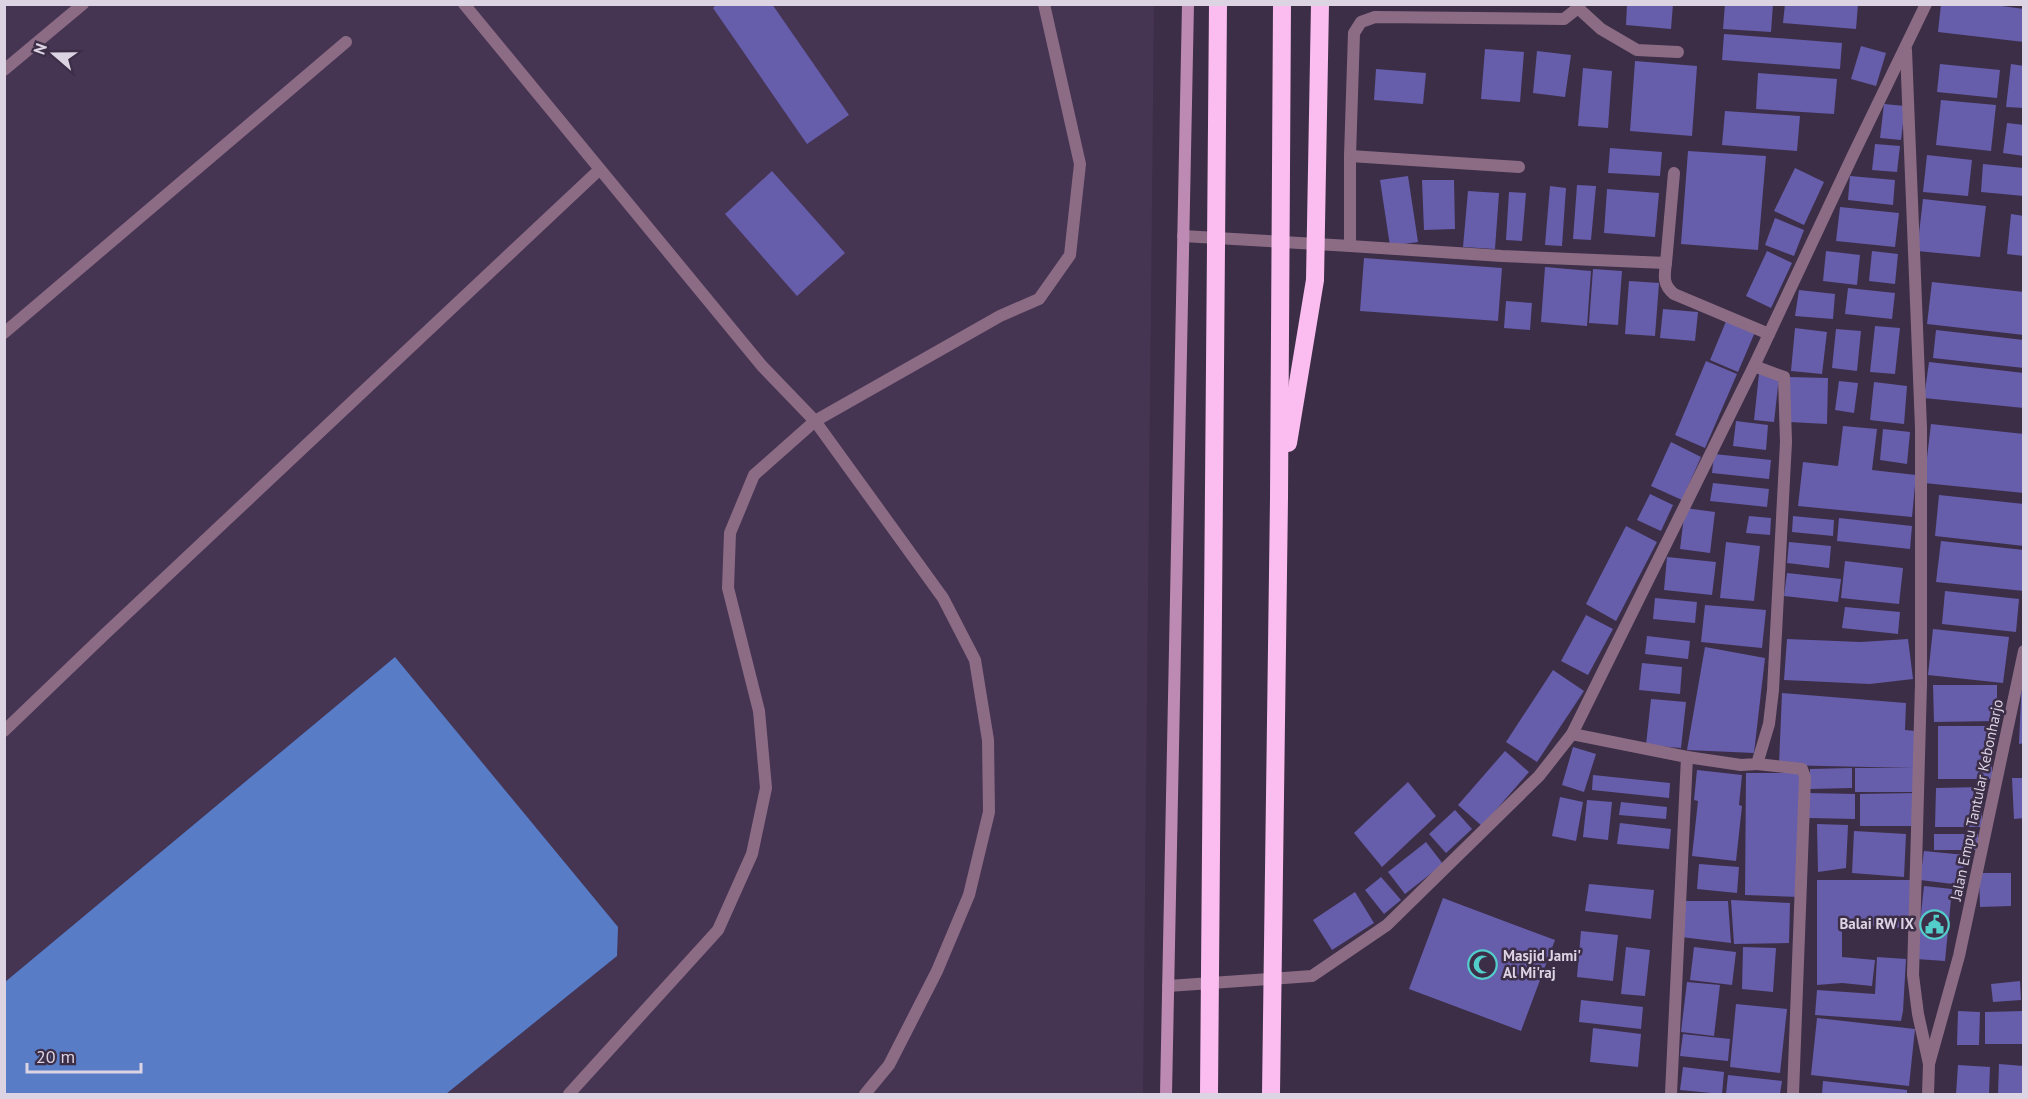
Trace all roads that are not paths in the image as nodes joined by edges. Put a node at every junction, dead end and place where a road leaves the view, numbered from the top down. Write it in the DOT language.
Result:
graph roads {
  1 [pos="83,4"];
  2 [pos="464,4"];
  3 [pos="1044,4"];
  4 [pos="1188,4"];
  5 [pos="1218,4"];
  6 [pos="1282,4"];
  7 [pos="1320,4"];
  8 [pos="1926,4"];
  9 [pos="1579,6"];
  10 [pos="346,42"];
  11 [pos="1906,49"];
  12 [pos="1678,52"];
  13 [pos="4,70"];
  14 [pos="1350,156"];
  15 [pos="1519,167"];
  16 [pos="599,170"];
  17 [pos="1674,173"];
  18 [pos="1183,236"];
  19 [pos="1350,246"];
  20 [pos="1666,263"];
  21 [pos="4,333"];
  22 [pos="1769,334"];
  23 [pos="1754,366"];
  24 [pos="815,421"];
  25 [pos="1279,498"];
  26 [pos="2024,651"];
  27 [pos="4,731"];
  28 [pos="1572,734"];
  29 [pos="1688,757"];
  30 [pos="1757,764"];
  31 [pos="1168,986"];
  32 [pos="1929,1064"];
  33 [pos="569,1095"];
  34 [pos="865,1095"];
  35 [pos="1166,1095"];
  36 [pos="1209,1095"];
  37 [pos="1271,1095"];
  38 [pos="1671,1095"];
  39 [pos="1793,1095"];
  40 [pos="1928,1095"];
  1 -- 13 [label="street"];
  2 -- 16 [label="street"];
  3 -- 24 [label="street"];
  4 -- 18 [label="street"];
  5 -- 36 [label="highway, bridge"];
  6 -- 25 [label="highway, bridge"];
  7 -- 25 [label="highway, bridge"];
  8 -- 11 [label="street"];
  9 -- 12 [label="street"];
  9 -- 14 [label="street"];
  10 -- 21 [label="street"];
  11 -- 22 [label="street"];
  11 -- 32 [label="street"];
  14 -- 15 [label="street"];
  14 -- 19 [label="street"];
  16 -- 24 [label="street"];
  16 -- 27 [label="street"];
  17 -- 20 [label="street"];
  18 -- 19 [label="street"];
  18 -- 31 [label="street"];
  19 -- 20 [label="street"];
  20 -- 22 [label="street"];
  22 -- 23 [label="street"];
  23 -- 28 [label="street"];
  23 -- 30 [label="street"];
  24 -- 33 [label="street"];
  24 -- 34 [label="street"];
  25 -- 37 [label="highway, bridge"];
  26 -- 32 [label="street, Jalan Empu Tantular Kebonharjo"];
  28 -- 29 [label="street"];
  28 -- 31 [label="street"];
  29 -- 30 [label="street"];
  29 -- 38 [label="street"];
  30 -- 39 [label="street"];
  31 -- 35 [label="street"];
  32 -- 40 [label="street, Jalan Empu Tantular Kebonharjo"];
}
